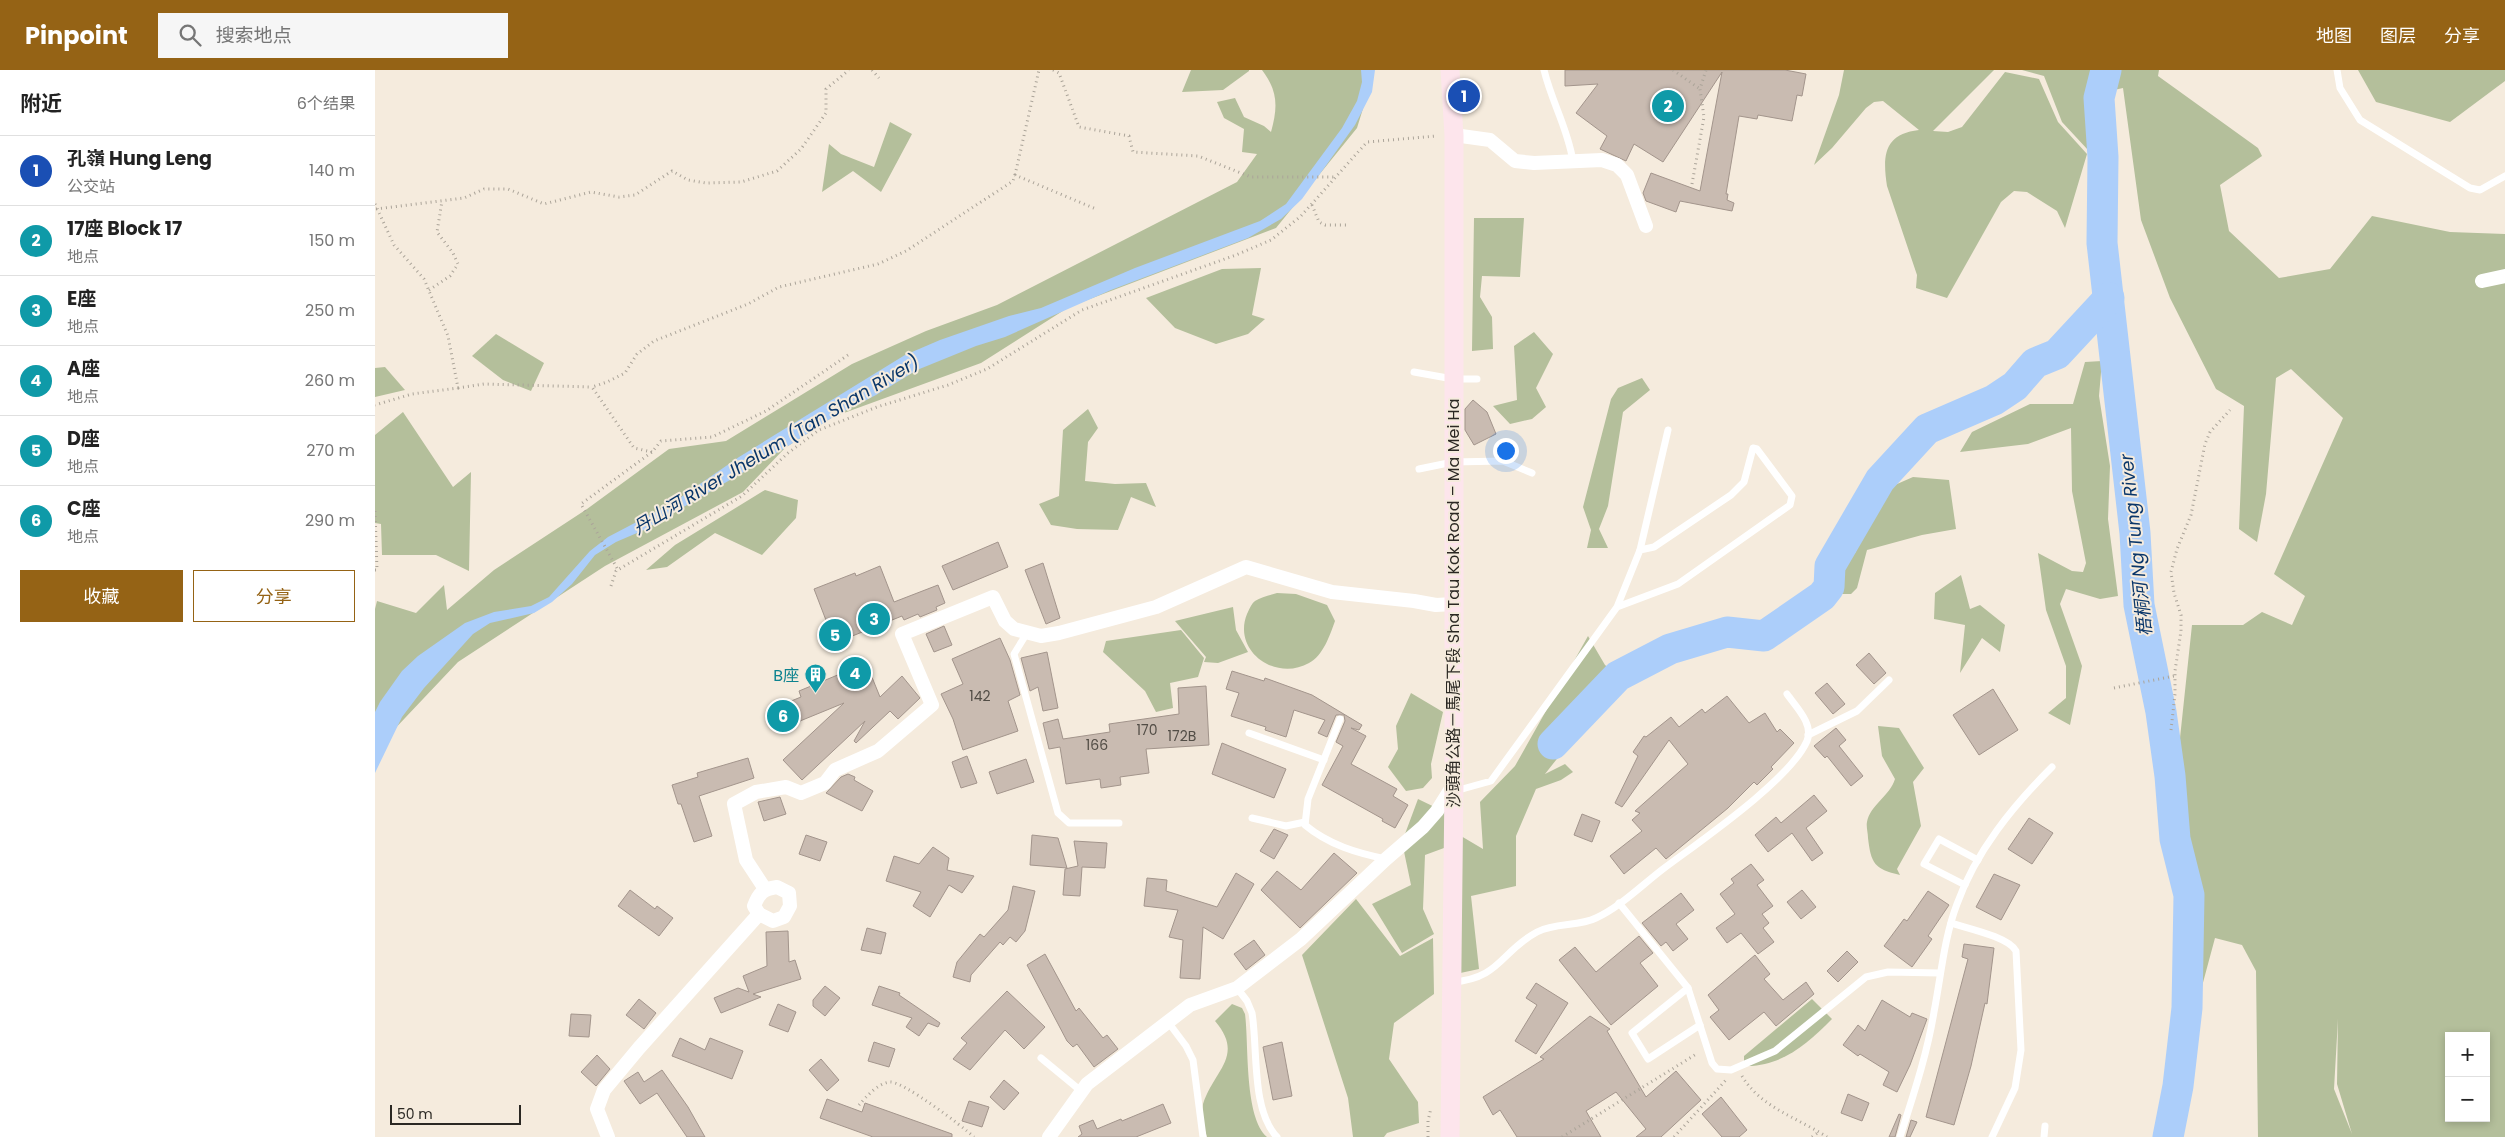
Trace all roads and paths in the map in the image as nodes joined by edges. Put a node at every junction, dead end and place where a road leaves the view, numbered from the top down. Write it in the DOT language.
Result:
graph roads {
  1 [pos="849,70"];
  2 [pos="871,70"];
  3 [pos="1039,70"];
  4 [pos="1053,70"];
  5 [pos="1450,70"];
  6 [pos="1544,70"];
  7 [pos="1673,70"];
  8 [pos="1706,70"];
  9 [pos="2337,70"];
  10 [pos="879,78"];
  11 [pos="1700,89"];
  12 [pos="1445,136"];
  13 [pos="1573,161"];
  14 [pos="1015,175"];
  15 [pos="2505,176"];
  16 [pos="1337,177"];
  17 [pos="1691,184"];
  18 [pos="442,200"];
  19 [pos="375,204"];
  20 [pos="1312,204"];
  21 [pos="376,209"];
  22 [pos="1096,209"];
  23 [pos="1349,225"];
  24 [pos="1646,226"];
  25 [pos="2505,276"];
  26 [pos="2482,281"];
  27 [pos="429,290"];
  28 [pos="848,355"];
  29 [pos="1414,372"];
  30 [pos="1453,378"];
  31 [pos="1477,378"];
  32 [pos="592,387"];
  33 [pos="458,388"];
  34 [pos="375,405"];
  35 [pos="2230,410"];
  36 [pos="1668,430"];
  37 [pos="652,452"];
  38 [pos="1453,462"];
  39 [pos="1419,470"];
  40 [pos="1533,473"];
  41 [pos="375,511"];
  42 [pos="1640,550"];
  43 [pos="617,568"];
  44 [pos="375,570"];
  45 [pos="611,586"];
  46 [pos="1453,604"];
  47 [pos="1617,607"];
  48 [pos="1027,633"];
  49 [pos="2174,676"];
  50 [pos="1889,680"];
  51 [pos="2114,688"];
  52 [pos="1787,694"];
  53 [pos="1340,719"];
  54 [pos="2171,730"];
  55 [pos="1249,733"];
  56 [pos="1808,735"];
  57 [pos="1324,760"];
  58 [pos="2052,767"];
  59 [pos="1454,787"];
  60 [pos="1252,818"];
  61 [pos="1119,822"];
  62 [pos="1305,822"];
  63 [pos="1386,859"];
  64 [pos="1978,860"];
  65 [pos="1965,885"];
  66 [pos="765,889"];
  67 [pos="1619,903"];
  68 [pos="759,914"];
  69 [pos="1951,923"];
  70 [pos="1940,973"];
  71 [pos="1451,982"];
  72 [pos="1237,988"];
  73 [pos="1688,988"];
  74 [pos="1168,1022"];
  75 [pos="1700,1025"];
  76 [pos="1706,1048"];
  77 [pos="1041,1058"];
  78 [pos="1737,1068"];
  79 [pos="1081,1091"];
  80 [pos="859,1106"];
  81 [pos="2045,1126"];
  82 [pos="1819,1132"];
  83 [pos="608,1137"];
  84 [pos="974,1137"];
  85 [pos="1049,1137"];
  86 [pos="1203,1137"];
  87 [pos="1277,1137"];
  88 [pos="1450,1137"];
  89 [pos="1562,1137"];
  90 [pos="1674,1137"];
  91 [pos="1813,1137"];
  92 [pos="1827,1137"];
  93 [pos="1900,1137"];
  94 [pos="1992,1137"];
  95 [pos="2044,1137"];
  1 -- 18 [label="path"];
  2 -- 10 [label="path"];
  3 -- 14 [label="path"];
  4 -- 16 [label="path"];
  5 -- 12 [label="main road, 沙頭角公路－馬尾下段 Sha Tau Kok Road – Ma Mei Ha"];
  6 -- 13 [label="lane"];
  7 -- 11 [label="path"];
  8 -- 11 [label="path"];
  9 -- 15 [label="lane"];
  11 -- 17 [label="path"];
  12 -- 13 [label="street"];
  12 -- 16 [label="path"];
  12 -- 30 [label="main road, 沙頭角公路－馬尾下段 Sha Tau Kok Road – Ma Mei Ha"];
  13 -- 24 [label="street"];
  14 -- 22 [label="path"];
  14 -- 32 [label="path"];
  16 -- 20 [label="path"];
  18 -- 21 [label="path"];
  18 -- 27 [label="path"];
  19 -- 21 [label="path"];
  20 -- 23 [label="path"];
  20 -- 45 [label="path"];
  21 -- 27 [label="path"];
  25 -- 26 [label="street"];
  27 -- 33 [label="path"];
  28 -- 37 [label="path"];
  29 -- 30 [label="lane"];
  30 -- 31 [label="lane"];
  30 -- 38 [label="main road, 沙頭角公路－馬尾下段 Sha Tau Kok Road – Ma Mei Ha"];
  32 -- 33 [label="path"];
  32 -- 37 [label="path"];
  33 -- 34 [label="path"];
  35 -- 49 [label="path"];
  36 -- 42 [label="lane"];
  37 -- 43 [label="path"];
  38 -- 39 [label="lane"];
  38 -- 40 [label="lane"];
  38 -- 46 [label="main road, 沙頭角公路－馬尾下段 Sha Tau Kok Road – Ma Mei Ha"];
  41 -- 44 [label="path"];
  42 -- 47 [label="lane"];
  42 -- 47 [label="lane"];
  46 -- 48 [label="street"];
  46 -- 59 [label="main road, 沙頭角公路－馬尾下段 Sha Tau Kok Road – Ma Mei Ha"];
  47 -- 59 [label="lane"];
  48 -- 61 [label="lane"];
  48 -- 66 [label="street"];
  49 -- 51 [label="path"];
  49 -- 54 [label="path"];
  50 -- 56 [label="lane"];
  52 -- 56 [label="lane"];
  53 -- 57 [label="lane"];
  55 -- 57 [label="lane"];
  56 -- 67 [label="lane"];
  57 -- 62 [label="lane"];
  58 -- 64 [label="lane"];
  59 -- 63 [label="street"];
  59 -- 71 [label="main road, 沙頭角公路－馬尾下段 Sha Tau Kok Road – Ma Mei Ha"];
  60 -- 62 [label="lane"];
  62 -- 63 [label="lane"];
  63 -- 72 [label="street"];
  64 -- 65 [label="lane"];
  64 -- 65 [label="lane"];
  65 -- 69 [label="lane"];
  66 -- 68 [label="street"];
  66 -- 68 [label="street"];
  67 -- 71 [label="lane"];
  67 -- 73 [label="lane"];
  68 -- 83 [label="street"];
  69 -- 70 [label="lane"];
  69 -- 94 [label="lane"];
  70 -- 78 [label="lane"];
  70 -- 93 [label="lane"];
  71 -- 88 [label="main road, 沙頭角公路－馬尾下段 Sha Tau Kok Road – Ma Mei Ha"];
  72 -- 74 [label="street"];
  72 -- 87 [label="lane"];
  73 -- 75 [label="lane"];
  73 -- 75 [label="lane"];
  74 -- 79 [label="street"];
  74 -- 86 [label="lane"];
  75 -- 76 [label="lane"];
  76 -- 78 [label="lane"];
  76 -- 89 [label="path"];
  77 -- 79 [label="lane"];
  78 -- 82 [label="path"];
  78 -- 90 [label="path"];
  79 -- 85 [label="street"];
  80 -- 84 [label="path"];
  81 -- 95 [label="lane"];
  82 -- 91 [label="path"];
  82 -- 92 [label="path"];
}
